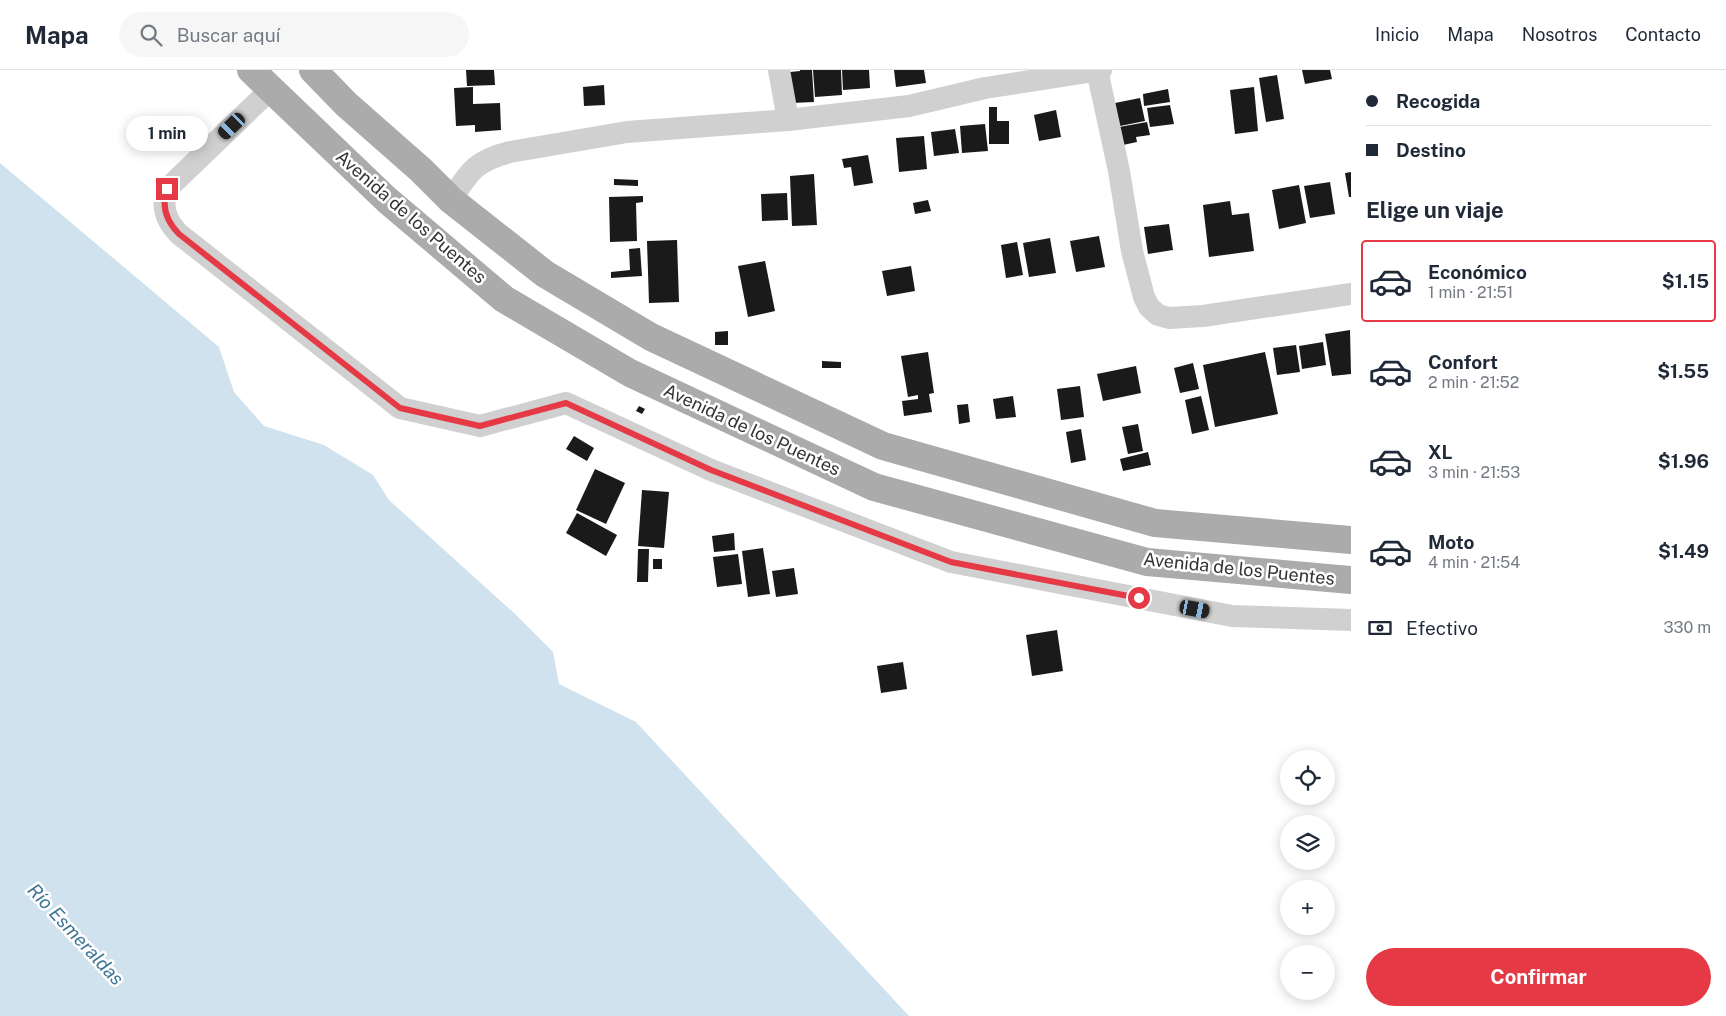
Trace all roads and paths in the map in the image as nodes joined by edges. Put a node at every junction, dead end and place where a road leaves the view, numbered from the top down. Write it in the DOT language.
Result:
graph roads {
  1 [pos="251,70"];
  2 [pos="313,70"];
  3 [pos="779,70"];
  4 [pos="1098,70"];
  5 [pos="271,89"];
  6 [pos="788,120"];
  7 [pos="451,200"];
  8 [pos="1351,294"];
  9 [pos="1351,540"];
  10 [pos="1351,580"];
  11 [pos="1351,620"];
  1 -- 5 [label="main road, Avenida de los Puentes"];
  2 -- 7 [label="main road"];
  3 -- 6 [label="street"];
  4 -- 6 [label="street"];
  4 -- 8 [label="street"];
  5 -- 10 [label="main road, Avenida de los Puentes"];
  5 -- 11 [label="street"];
  6 -- 7 [label="street"];
  7 -- 9 [label="main road"];
}
